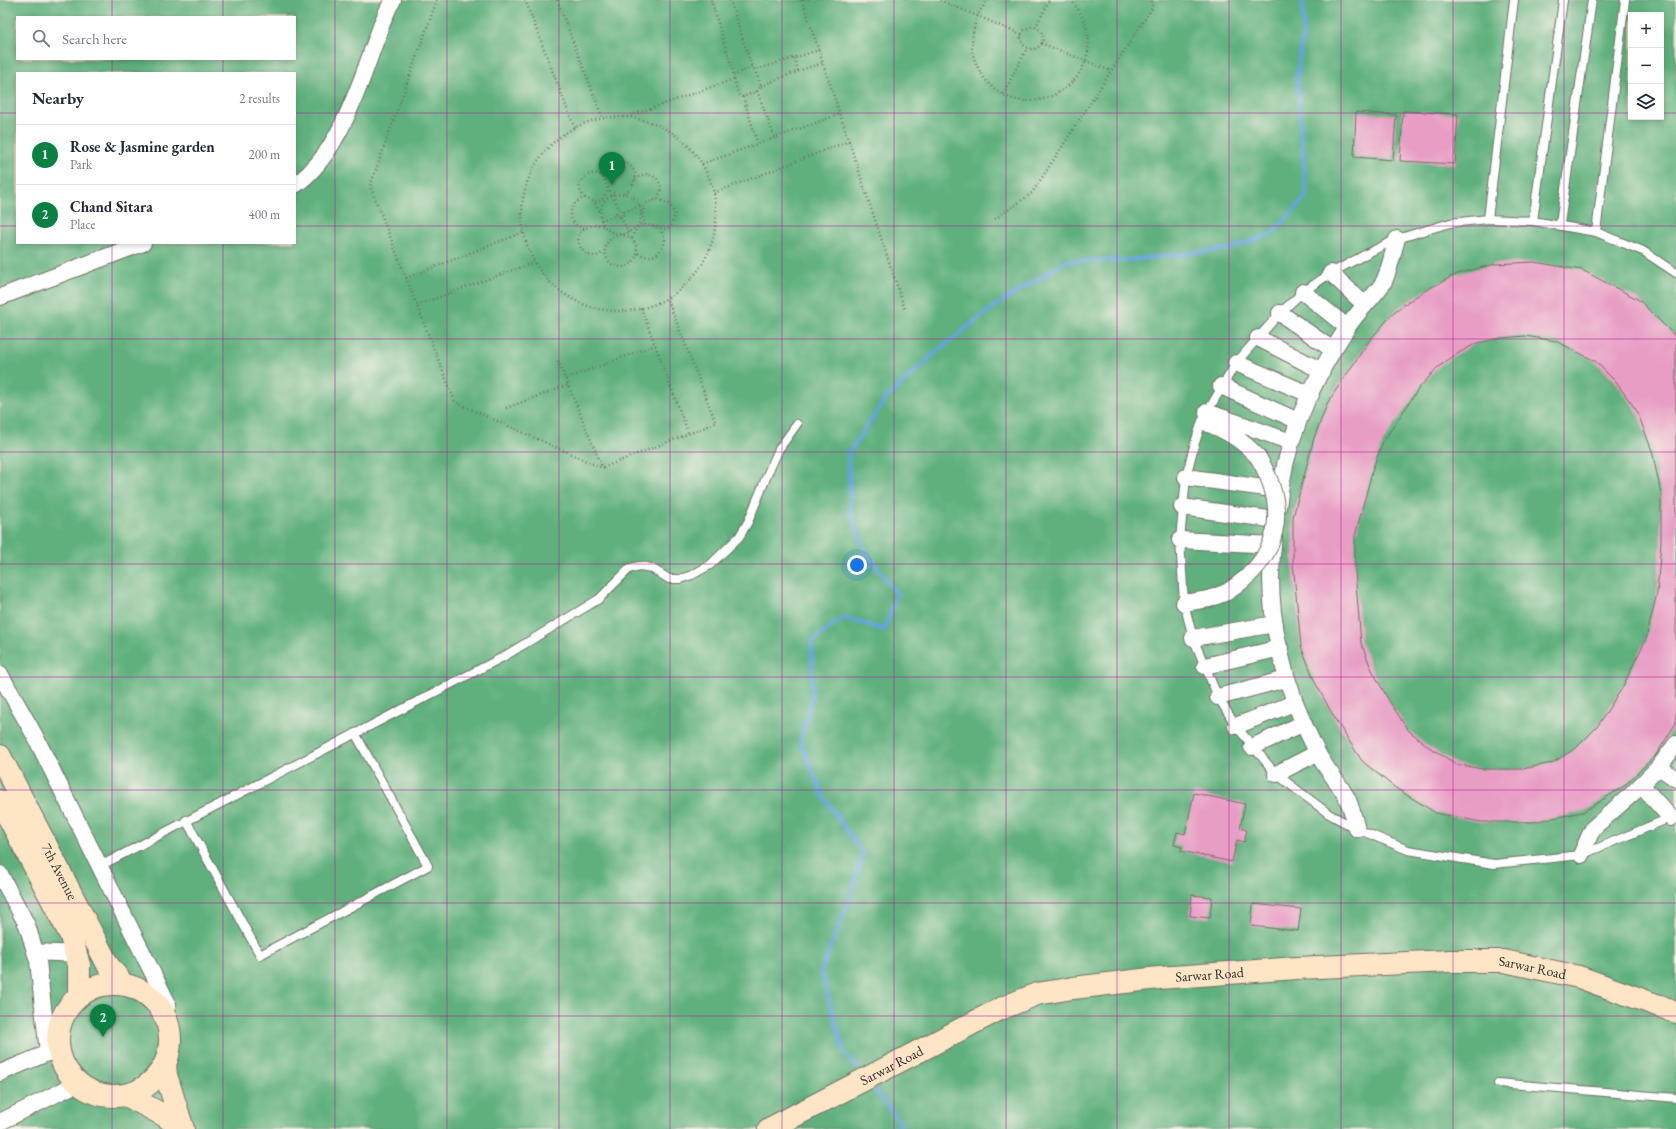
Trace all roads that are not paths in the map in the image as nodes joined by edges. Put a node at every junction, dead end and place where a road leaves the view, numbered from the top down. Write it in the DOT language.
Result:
graph roads {
  1 [pos="393,0"];
  2 [pos="1514,0"];
  3 [pos="1563,0"];
  4 [pos="1592,0"];
  5 [pos="1626,0"];
  6 [pos="296,184"];
  7 [pos="1488,219"];
  8 [pos="1532,220"];
  9 [pos="1560,224"];
  10 [pos="1596,232"];
  11 [pos="1397,239"];
  12 [pos="140,244"];
  13 [pos="1331,273"];
  14 [pos="1676,273"];
  15 [pos="1303,292"];
  16 [pos="0,297"];
  17 [pos="1364,304"];
  18 [pos="1280,313"];
  19 [pos="1347,327"];
  20 [pos="1258,338"];
  21 [pos="1333,350"];
  22 [pos="1236,363"];
  23 [pos="1322,371"];
  24 [pos="1222,386"];
  25 [pos="1311,395"];
  26 [pos="1204,417"];
  27 [pos="1298,421"];
  28 [pos="797,424"];
  29 [pos="1290,442"];
  30 [pos="1186,477"];
  31 [pos="1279,490"];
  32 [pos="1182,507"];
  33 [pos="1276,520"];
  34 [pos="1180,540"];
  35 [pos="1273,545"];
  36 [pos="1184,603"];
  37 [pos="1275,624"];
  38 [pos="1194,638"];
  39 [pos="1280,648"];
  40 [pos="1205,666"];
  41 [pos="0,674"];
  42 [pos="1286,679"];
  43 [pos="1218,697"];
  44 [pos="1294,703"];
  45 [pos="1304,723"];
  46 [pos="1236,726"];
  47 [pos="355,733"];
  48 [pos="1675,746"];
  49 [pos="1252,747"];
  50 [pos="1317,753"];
  51 [pos="0,756"];
  52 [pos="1658,767"];
  53 [pos="1276,774"];
  54 [pos="1676,779"];
  55 [pos="1641,785"];
  56 [pos="0,801"];
  57 [pos="1673,816"];
  58 [pos="186,820"];
  59 [pos="1357,830"];
  60 [pos="1581,855"];
  61 [pos="100,866"];
  62 [pos="0,874"];
  63 [pos="35,952"];
  64 [pos="77,954"];
  65 [pos="123,984"];
  66 [pos="79,995"];
  67 [pos="1676,1012"];
  68 [pos="164,1014"];
  69 [pos="53,1050"];
  70 [pos="165,1064"];
  71 [pos="0,1073"];
  72 [pos="78,1083"];
  73 [pos="1498,1083"];
  74 [pos="126,1094"];
  75 [pos="1676,1098"];
  76 [pos="0,1122"];
  77 [pos="183,1129"];
  78 [pos="769,1129"];
  1 -- 6 [label="street"];
  2 -- 7 [label="lane"];
  3 -- 8 [label="lane"];
  4 -- 9 [label="lane"];
  5 -- 10 [label="lane"];
  7 -- 8 [label="lane"];
  7 -- 11 [label="lane"];
  8 -- 9 [label="lane"];
  9 -- 10 [label="lane"];
  10 -- 14 [label="lane"];
  11 -- 13 [label="lane"];
  11 -- 17 [label="street"];
  12 -- 16 [label="street"];
  13 -- 15 [label="lane"];
  13 -- 17 [label="street"];
  15 -- 18 [label="lane"];
  15 -- 19 [label="street"];
  17 -- 19 [label="street"];
  18 -- 20 [label="lane"];
  18 -- 21 [label="street"];
  19 -- 21 [label="street"];
  20 -- 22 [label="lane"];
  20 -- 23 [label="street"];
  21 -- 23 [label="street"];
  22 -- 24 [label="lane"];
  22 -- 25 [label="street"];
  23 -- 25 [label="street"];
  24 -- 26 [label="lane"];
  24 -- 27 [label="street"];
  25 -- 27 [label="street"];
  26 -- 29 [label="street"];
  26 -- 30 [label="lane"];
  26 -- 36 [label="street, bridge"];
  27 -- 29 [label="street"];
  28 -- 47 [label="lane"];
  29 -- 31 [label="street"];
  30 -- 31 [label="street"];
  30 -- 32 [label="lane"];
  31 -- 33 [label="street"];
  32 -- 33 [label="street"];
  32 -- 34 [label="lane"];
  33 -- 35 [label="street"];
  34 -- 35 [label="street"];
  34 -- 36 [label="lane"];
  35 -- 37 [label="street"];
  36 -- 38 [label="lane"];
  37 -- 38 [label="street"];
  37 -- 39 [label="street"];
  38 -- 40 [label="lane"];
  39 -- 40 [label="street"];
  39 -- 42 [label="street"];
  40 -- 43 [label="lane"];
  41 -- 61 [label="street"];
  42 -- 43 [label="street"];
  42 -- 44 [label="street"];
  43 -- 46 [label="lane"];
  44 -- 45 [label="street"];
  44 -- 46 [label="street"];
  45 -- 49 [label="street"];
  45 -- 50 [label="street"];
  46 -- 49 [label="lane"];
  47 -- 58 [label="lane"];
  47 -- 58 [label="lane"];
  48 -- 52 [label="street"];
  49 -- 53 [label="lane"];
  50 -- 53 [label="street"];
  50 -- 59 [label="street"];
  51 -- 65 [label="street, 7th Avenue"];
  52 -- 54 [label="street"];
  52 -- 55 [label="street"];
  53 -- 59 [label="lane"];
  55 -- 57 [label="street"];
  55 -- 60 [label="street"];
  56 -- 64 [label="street, 7th Avenue"];
  57 -- 60 [label="lane"];
  58 -- 61 [label="lane"];
  59 -- 60 [label="lane"];
  61 -- 68 [label="street"];
  62 -- 63 [label="street"];
  63 -- 64 [label="street"];
  63 -- 69 [label="street"];
  64 -- 66 [label="street, 7th Avenue"];
  65 -- 66 [label="street"];
  65 -- 68 [label="street"];
  66 -- 69 [label="street"];
  67 -- 78 [label="street, Sarwar Road"];
  68 -- 70 [label="street"];
  69 -- 71 [label="street"];
  69 -- 72 [label="street"];
  70 -- 74 [label="street"];
  70 -- 77 [label="street"];
  72 -- 74 [label="street"];
  72 -- 76 [label="street"];
  73 -- 75 [label="lane"];
  74 -- 77 [label="street"];
}
